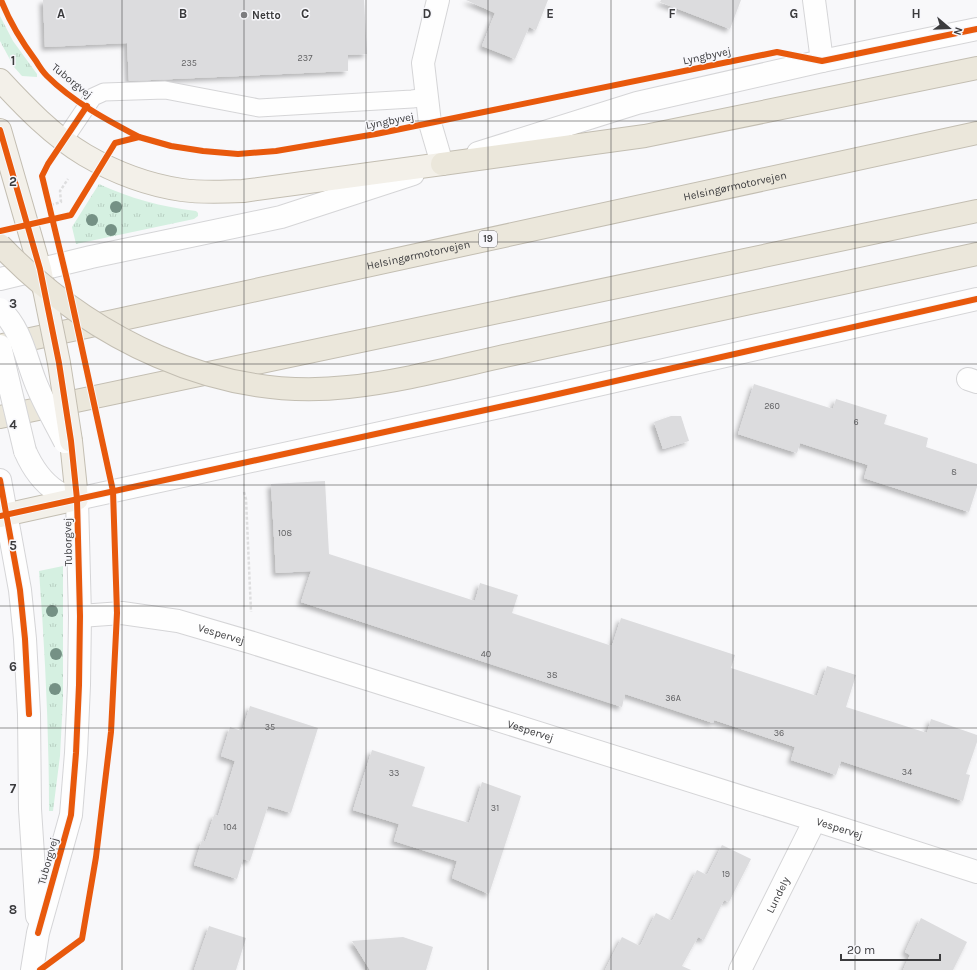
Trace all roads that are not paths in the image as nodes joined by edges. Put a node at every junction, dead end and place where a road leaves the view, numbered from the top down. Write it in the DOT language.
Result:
graph roads {
  1 [pos="438,0"];
  2 [pos="814,0"];
  3 [pos="977,29"];
  4 [pos="822,60"];
  5 [pos="977,68"];
  6 [pos="0,80"];
  7 [pos="428,97"];
  8 [pos="0,130"];
  9 [pos="977,133"];
  10 [pos="64,140"];
  11 [pos="442,164"];
  12 [pos="977,211"];
  13 [pos="0,245"];
  14 [pos="977,254"];
  15 [pos="0,279"];
  16 [pos="42,279"];
  17 [pos="977,299"];
  18 [pos="0,309"];
  19 [pos="0,345"];
  20 [pos="0,417"];
  21 [pos="69,446"];
  22 [pos="0,480"];
  23 [pos="78,499"];
  24 [pos="4,515"];
  25 [pos="80,616"];
  26 [pos="815,820"];
  27 [pos="977,872"];
  28 [pos="38,933"];
  29 [pos="32,970"];
  30 [pos="740,970"];
  1 -- 7 [label="street"];
  2 -- 4 [label="street"];
  3 -- 4 [label="street"];
  4 -- 11 [label="street"];
  5 -- 11 [label="highway"];
  6 -- 10 [label="main road"];
  7 -- 10 [label="lane"];
  7 -- 11 [label="street"];
  8 -- 16 [label="main road, Tuborgvej"];
  9 -- 19 [label="highway, Helsingørmotorvejen / 19"];
  10 -- 11 [label="main road"];
  11 -- 16 [label="street"];
  12 -- 20 [label="highway"];
  13 -- 14 [label="highway, bridge"];
  15 -- 16 [label="street"];
  16 -- 21 [label="main road, Tuborgvej, bridge"];
  17 -- 23 [label="street"];
  18 -- 21 [label="street, bridge"];
  19 -- 23 [label="street, bridge"];
  21 -- 23 [label="main road, Tuborgvej"];
  22 -- 24 [label="street, Tuborgvej"];
  23 -- 24 [label="main road"];
  23 -- 25 [label="street, Tuborgvej"];
  24 -- 28 [label="street, Tuborgvej"];
  25 -- 26 [label="street, Vespervej"];
  25 -- 28 [label="street, Tuborgvej"];
  26 -- 27 [label="street, Vespervej"];
  26 -- 30 [label="street, Lundely"];
  28 -- 29 [label="street, Tuborgvej"];
}
